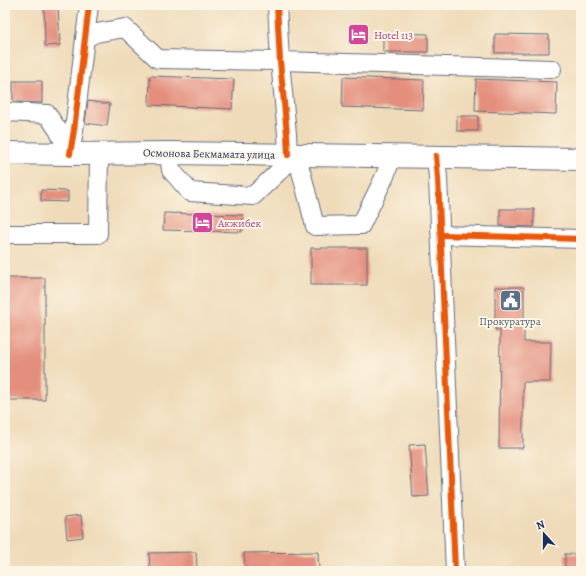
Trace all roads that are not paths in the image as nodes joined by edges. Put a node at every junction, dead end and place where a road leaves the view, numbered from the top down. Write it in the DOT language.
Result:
graph roads {
  1 [pos="89,5"];
  2 [pos="277,5"];
  3 [pos="85,38"];
  4 [pos="280,61"];
  5 [pos="552,69"];
  6 [pos="5,112"];
  7 [pos="5,153"];
  8 [pos="99,153"];
  9 [pos="169,153"];
  10 [pos="70,154"];
  11 [pos="292,155"];
  12 [pos="392,156"];
  13 [pos="436,156"];
  14 [pos="581,159"];
  15 [pos="5,234"];
  16 [pos="441,235"];
  17 [pos="581,239"];
  18 [pos="455,571"];
  1 -- 3 [label="street"];
  2 -- 4 [label="street"];
  3 -- 4 [label="street"];
  3 -- 10 [label="street"];
  4 -- 5 [label="street"];
  4 -- 11 [label="street"];
  6 -- 10 [label="street"];
  7 -- 10 [label="highway, Осмонова Бекмамата улица"];
  8 -- 9 [label="highway, Осмонова Бекмамата улица"];
  8 -- 10 [label="highway, Осмонова Бекмамата улица"];
  8 -- 15 [label="street"];
  9 -- 11 [label="highway, Осмонова Бекмамата улица"];
  9 -- 11 [label="street"];
  11 -- 12 [label="highway, Осмонова Бекмамата улица"];
  11 -- 12 [label="street"];
  12 -- 13 [label="highway, Осмонова Бекмамата улица"];
  13 -- 14 [label="highway, Осмонова Бекмамата улица"];
  13 -- 16 [label="street"];
  16 -- 17 [label="street"];
  16 -- 18 [label="street"];
}
